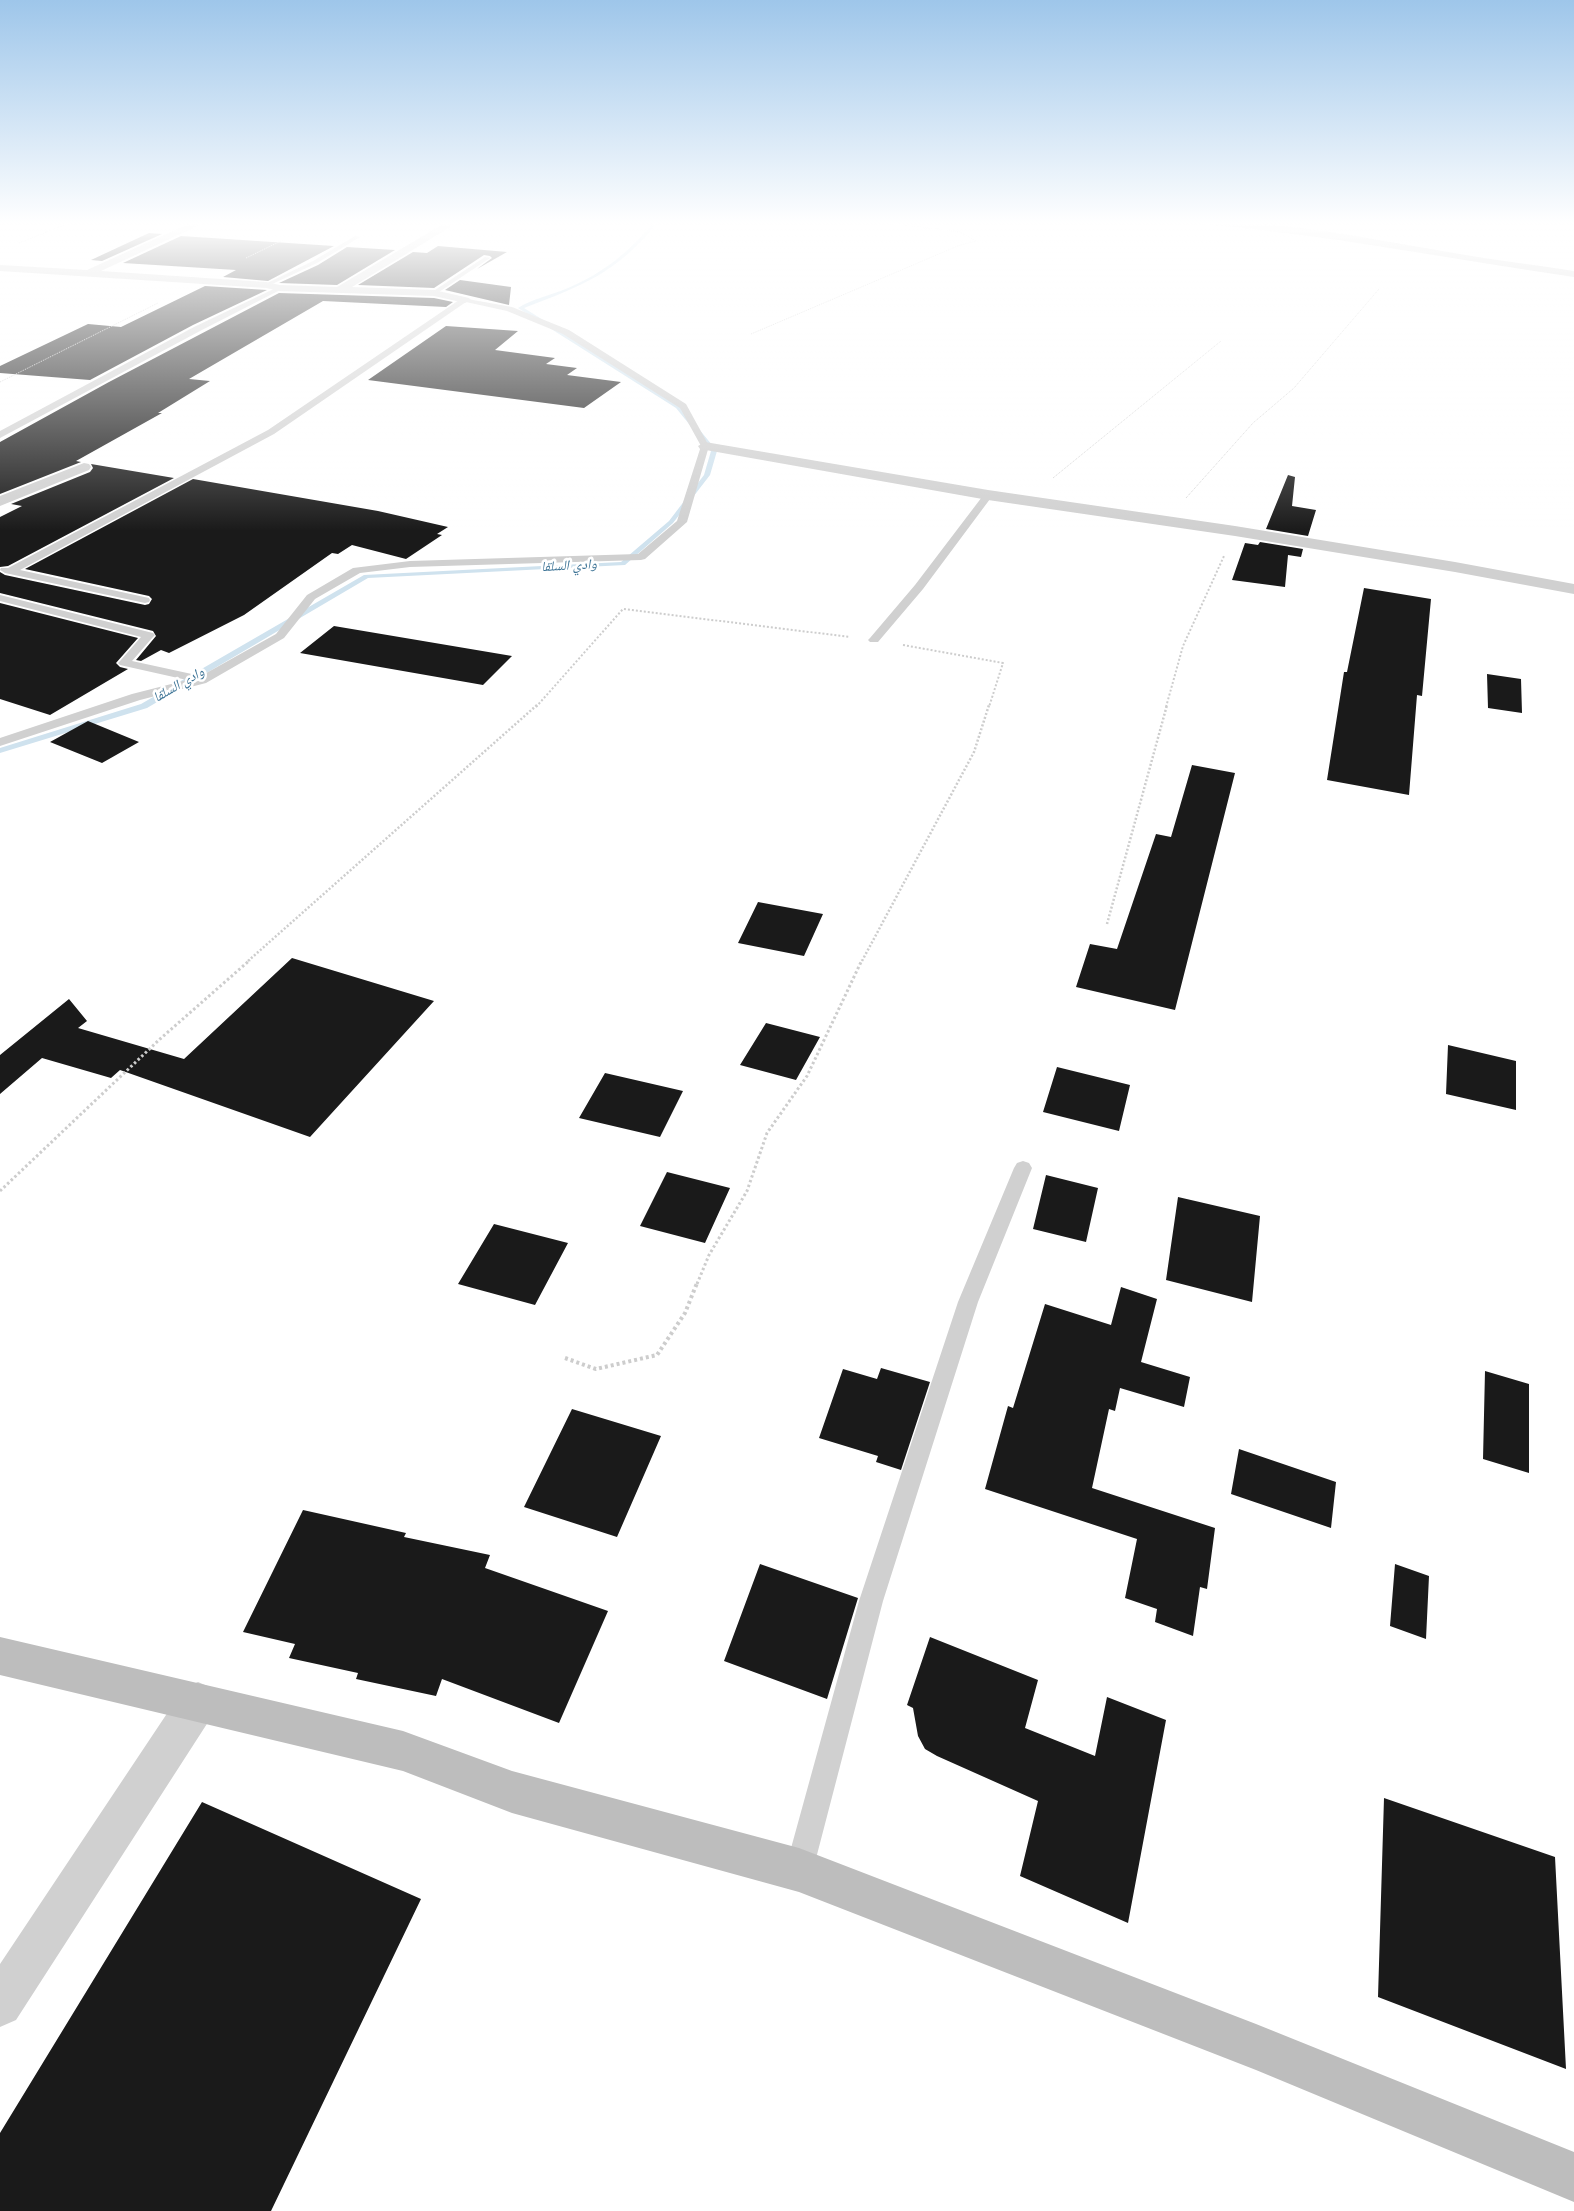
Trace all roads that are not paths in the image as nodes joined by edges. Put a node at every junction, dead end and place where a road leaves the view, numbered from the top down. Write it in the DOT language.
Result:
graph roads {
  1 [pos="205,324"];
  2 [pos="429,324"];
  3 [pos="547,324"];
  4 [pos="0,435"];
  5 [pos="705,446"];
  6 [pos="84,467"];
  7 [pos="988,495"];
  8 [pos="0,501"];
  9 [pos="5,570"];
  10 [pos="1574,589"];
  11 [pos="0,598"];
  12 [pos="145,600"];
  13 [pos="874,640"];
  14 [pos="202,680"];
  15 [pos="0,742"];
  16 [pos="1023,1168"];
  17 [pos="0,1656"];
  18 [pos="198,1702"];
  19 [pos="799,1870"];
  20 [pos="0,2004"];
  21 [pos="1574,2177"];
  1 -- 4 [label="lane"];
  2 -- 9 [label="lane"];
  3 -- 5 [label="lane"];
  5 -- 7 [label="street"];
  5 -- 14 [label="lane"];
  6 -- 8 [label="street"];
  7 -- 10 [label="street"];
  7 -- 13 [label="lane"];
  9 -- 12 [label="lane"];
  11 -- 14 [label="lane"];
  14 -- 15 [label="lane"];
  16 -- 19 [label="lane"];
  17 -- 18 [label="street"];
  18 -- 19 [label="street"];
  18 -- 20 [label="street"];
  19 -- 21 [label="street"];
}
